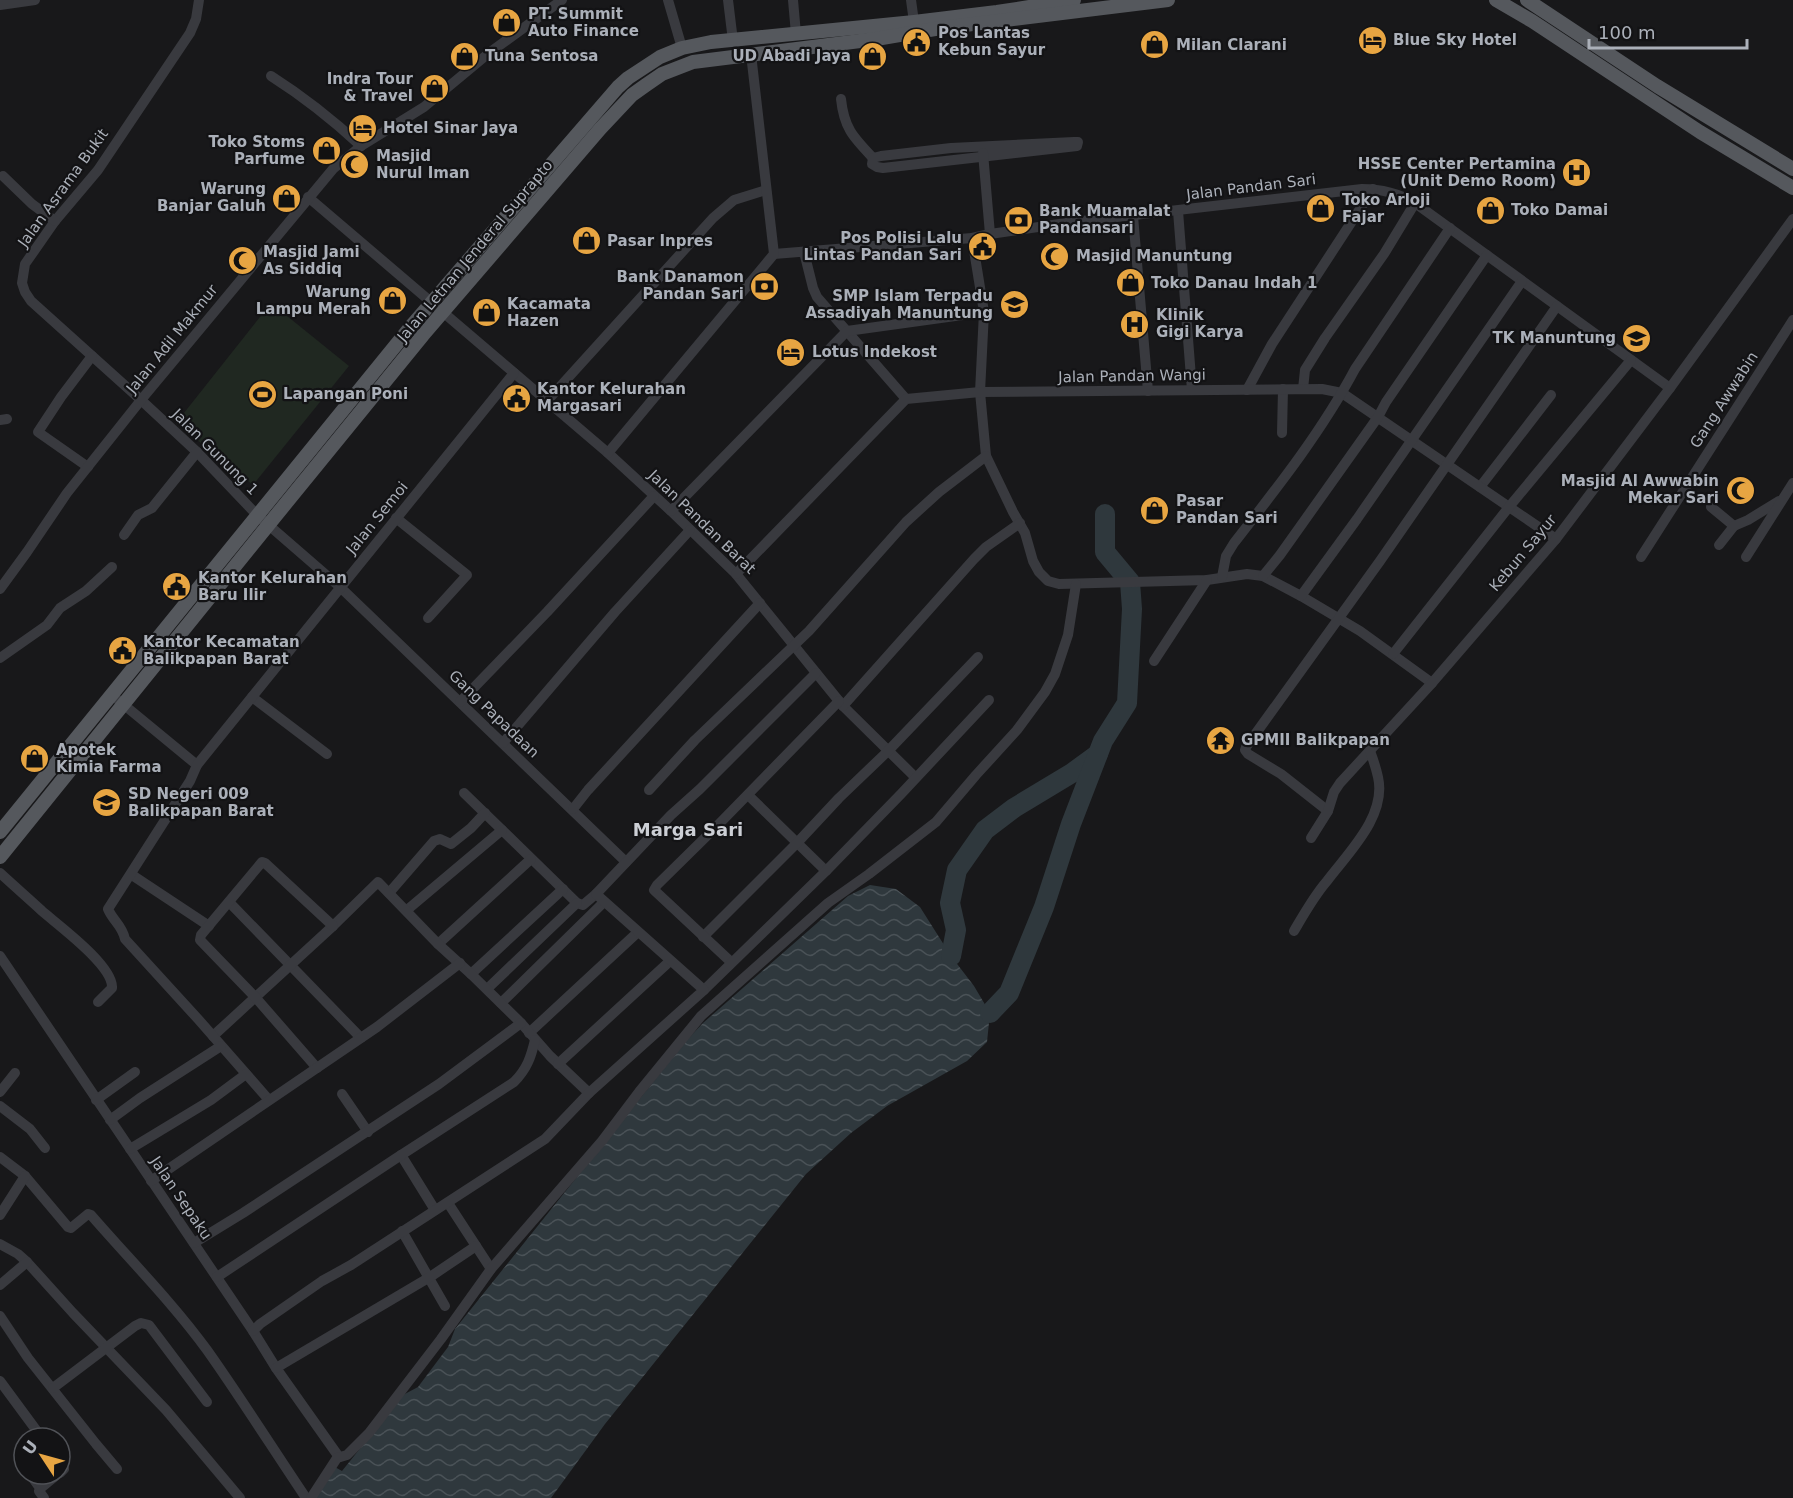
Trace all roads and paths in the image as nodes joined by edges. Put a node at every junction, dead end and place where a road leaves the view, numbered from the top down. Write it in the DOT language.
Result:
graph roads {
  1 [pos="34,0"];
  2 [pos="199,0"];
  3 [pos="561,0"];
  4 [pos="668,0"];
  5 [pos="728,0"];
  6 [pos="793,0"];
  7 [pos="911,0"];
  8 [pos="1074,0"];
  9 [pos="1168,0"];
  10 [pos="1496,0"];
  11 [pos="1527,0"];
  12 [pos="1139,2"];
  13 [pos="0,5"];
  14 [pos="996,6"];
  15 [pos="1543,9"];
  16 [pos="914,21"];
  17 [pos="1532,21"];
  18 [pos="796,34"];
  19 [pos="733,40"];
  20 [pos="682,48"];
  21 [pos="751,54"];
  22 [pos="271,76"];
  23 [pos="841,99"];
  24 [pos="361,146"];
  25 [pos="983,152"];
  26 [pos="1793,169"];
  27 [pos="3,176"];
  28 [pos="1793,188"];
  29 [pos="1373,189"];
  30 [pos="766,190"];
  31 [pos="308,197"];
  32 [pos="1415,203"];
  33 [pos="1178,211"];
  34 [pos="1133,216"];
  35 [pos="1793,219"];
  36 [pos="55,222"];
  37 [pos="1450,228"];
  38 [pos="990,234"];
  39 [pos="972,238"];
  40 [pos="804,252"];
  41 [pos="774,254"];
  42 [pos="1487,255"];
  43 [pos="1522,281"];
  44 [pos="432,303"];
  45 [pos="1557,306"];
  46 [pos="443,312"];
  47 [pos="984,312"];
  48 [pos="1793,320"];
  49 [pos="847,330"];
  50 [pos="92,356"];
  51 [pos="1631,360"];
  52 [pos="514,373"];
  53 [pos="1670,388"];
  54 [pos="1283,389"];
  55 [pos="1303,389"];
  56 [pos="1148,390"];
  57 [pos="1192,390"];
  58 [pos="1247,390"];
  59 [pos="980,392"];
  60 [pos="1342,393"];
  61 [pos="1551,395"];
  62 [pos="906,399"];
  63 [pos="141,400"];
  64 [pos="547,400"];
  65 [pos="1378,417"];
  66 [pos="1282,433"];
  67 [pos="1411,439"];
  68 [pos="197,452"];
  69 [pos="608,453"];
  70 [pos="986,456"];
  71 [pos="1447,464"];
  72 [pos="88,467"];
  73 [pos="1793,483"];
  74 [pos="1480,487"];
  75 [pos="654,496"];
  76 [pos="1782,499"];
  77 [pos="1509,507"];
  78 [pos="1711,507"];
  79 [pos="671,511"];
  80 [pos="396,518"];
  81 [pos="263,520"];
  82 [pos="1020,523"];
  83 [pos="1734,526"];
  84 [pos="690,530"];
  85 [pos="124,535"];
  86 [pos="1556,539"];
  87 [pos="1719,545"];
  88 [pos="1746,556"];
  89 [pos="1641,557"];
  90 [pos="112,567"];
  91 [pos="736,573"];
  92 [pos="1263,576"];
  93 [pos="1222,577"];
  94 [pos="1207,580"];
  95 [pos="1076,584"];
  96 [pos="340,587"];
  97 [pos="0,589"];
  98 [pos="1301,596"];
  99 [pos="760,603"];
  100 [pos="429,618"];
  101 [pos="1338,618"];
  102 [pos="794,645"];
  103 [pos="1393,654"];
  104 [pos="978,657"];
  105 [pos="0,658"];
  106 [pos="1154,661"];
  107 [pos="816,673"];
  108 [pos="1432,683"];
  109 [pos="252,697"];
  110 [pos="117,699"];
  111 [pos="989,700"];
  112 [pos="460,702"];
  113 [pos="841,704"];
  114 [pos="502,743"];
  115 [pos="888,751"];
  116 [pos="1370,751"];
  117 [pos="327,754"];
  118 [pos="197,765"];
  119 [pos="915,777"];
  120 [pos="648,790"];
  121 [pos="464,793"];
  122 [pos="748,795"];
  123 [pos="573,809"];
  124 [pos="1328,811"];
  125 [pos="485,813"];
  126 [pos="502,830"];
  127 [pos="0,832"];
  128 [pos="1311,838"];
  129 [pos="797,843"];
  130 [pos="0,857"];
  131 [pos="531,858"];
  132 [pos="626,862"];
  133 [pos="826,871"];
  134 [pos="0,873"];
  135 [pos="132,874"];
  136 [pos="563,889"];
  137 [pos="389,893"];
  138 [pos="600,898"];
  139 [pos="229,902"];
  140 [pos="578,903"];
  141 [pos="407,910"];
  142 [pos="209,926"];
  143 [pos="333,926"];
  144 [pos="1294,931"];
  145 [pos="638,932"];
  146 [pos="703,937"];
  147 [pos="438,944"];
  148 [pos="0,956"];
  149 [pos="670,961"];
  150 [pos="731,962"];
  151 [pos="460,963"];
  152 [pos="290,965"];
  153 [pos="471,974"];
  154 [pos="487,989"];
  155 [pos="704,990"];
  156 [pos="256,998"];
  157 [pos="98,1002"];
  158 [pos="501,1004"];
  159 [pos="521,1023"];
  160 [pos="213,1036"];
  161 [pos="532,1036"];
  162 [pos="361,1038"];
  163 [pos="221,1046"];
  164 [pos="558,1064"];
  165 [pos="317,1068"];
  166 [pos="135,1072"];
  167 [pos="15,1073"];
  168 [pos="246,1074"];
  169 [pos="0,1092"];
  170 [pos="589,1093"];
  171 [pos="342,1094"];
  172 [pos="96,1100"];
  173 [pos="269,1100"];
  174 [pos="0,1106"];
  175 [pos="110,1120"];
  176 [pos="368,1132"];
  177 [pos="45,1148"];
  178 [pos="130,1149"];
  179 [pos="401,1155"];
  180 [pos="0,1157"];
  181 [pos="25,1176"];
  182 [pos="151,1180"];
  183 [pos="448,1203"];
  184 [pos="435,1210"];
  185 [pos="0,1215"];
  186 [pos="402,1231"];
  187 [pos="194,1243"];
  188 [pos="0,1244"];
  189 [pos="476,1246"];
  190 [pos="27,1262"];
  191 [pos="491,1269"];
  192 [pos="430,1277"];
  193 [pos="217,1278"];
  194 [pos="0,1285"];
  195 [pos="445,1306"];
  196 [pos="0,1316"];
  197 [pos="253,1330"];
  198 [pos="107,1347"];
  199 [pos="276,1368"];
  200 [pos="0,1381"];
  201 [pos="53,1388"];
  202 [pos="207,1401"];
  203 [pos="33,1426"];
  204 [pos="339,1457"];
  205 [pos="117,1469"];
  206 [pos="240,1498"];
  207 [pos="306,1498"];
  208 [pos="311,1498"];
  1 -- 13 [label="street"];
  2 -- 36 [label="street, Jalan Asrama Bukit"];
  3 -- 24 [label="street, Jalan Adil Makmur"];
  4 -- 20 [label="street"];
  5 -- 19 [label="street"];
  6 -- 18 [label="street"];
  7 -- 16 [label="street"];
  8 -- 14 [label="main road, Jalan Letnan Jenderal Suprapto"];
  9 -- 12 [label="main road, Jalan Letnan Jenderal Suprapto"];
  10 -- 17 [label="main road"];
  11 -- 15 [label="main road"];
  12 -- 21 [label="main road, Jalan Letnan Jenderal Suprapto"];
  14 -- 16 [label="main road, Jalan Letnan Jenderal Suprapto"];
  15 -- 17 [label="main road"];
  15 -- 26 [label="main road"];
  16 -- 18 [label="main road, Jalan Letnan Jenderal Suprapto"];
  17 -- 28 [label="main road"];
  18 -- 19 [label="main road, Jalan Letnan Jenderal Suprapto"];
  19 -- 20 [label="main road, Jalan Letnan Jenderal Suprapto"];
  20 -- 44 [label="main road, Jalan Letnan Jenderal Suprapto"];
  21 -- 30 [label="street"];
  21 -- 46 [label="main road, Jalan Letnan Jenderal Suprapto"];
  22 -- 24 [label="street"];
  23 -- 25 [label="street"];
  24 -- 31 [label="street, Jalan Adil Makmur"];
  25 -- 25 [label="street"];
  25 -- 38 [label="street"];
  27 -- 36 [label="street"];
  29 -- 32 [label="street, Jalan Pandan Sari"];
  29 -- 33 [label="street, Jalan Pandan Sari"];
  29 -- 58 [label="street"];
  30 -- 41 [label="street"];
  30 -- 64 [label="street"];
  31 -- 44 [label="street"];
  31 -- 63 [label="street, Jalan Adil Makmur"];
  32 -- 37 [label="street, Jalan Pandan Sari"];
  32 -- 55 [label="street"];
  33 -- 34 [label="street, Jalan Pandan Sari"];
  33 -- 57 [label="street"];
  34 -- 38 [label="street, Jalan Pandan Sari"];
  34 -- 56 [label="street"];
  35 -- 53 [label="street, Kebun Sayur"];
  36 -- 50 [label="street, Jalan Asrama Bukit"];
  37 -- 42 [label="street, Jalan Pandan Sari"];
  37 -- 60 [label="street"];
  38 -- 39 [label="street, Jalan Pandan Sari"];
  39 -- 40 [label="street, Jalan Pandan Sari"];
  39 -- 47 [label="street"];
  40 -- 41 [label="street, Jalan Pandan Sari"];
  40 -- 49 [label="street"];
  41 -- 69 [label="street"];
  42 -- 43 [label="street, Jalan Pandan Sari"];
  42 -- 65 [label="street"];
  43 -- 45 [label="street, Jalan Pandan Sari"];
  43 -- 67 [label="street"];
  44 -- 46 [label="street, Jalan Pandan Barat"];
  44 -- 81 [label="main road, Jalan Letnan Jenderal Suprapto"];
  45 -- 51 [label="street, Jalan Pandan Sari"];
  45 -- 71 [label="street"];
  46 -- 52 [label="street, Jalan Pandan Barat"];
  46 -- 81 [label="main road, Jalan Letnan Jenderal Suprapto"];
  47 -- 49 [label="street"];
  47 -- 59 [label="street"];
  48 -- 89 [label="street, Gang Awwabin"];
  49 -- 62 [label="street"];
  49 -- 79 [label="street"];
  50 -- 63 [label="street, Jalan Asrama Bukit"];
  50 -- 72 [label="street"];
  51 -- 53 [label="street, Jalan Pandan Sari"];
  51 -- 77 [label="street"];
  52 -- 64 [label="street, Jalan Pandan Barat"];
  52 -- 80 [label="street, Jalan Semoi"];
  53 -- 86 [label="street, Kebun Sayur"];
  54 -- 55 [label="street, Jalan Pandan Wangi"];
  54 -- 58 [label="street, Jalan Pandan Wangi"];
  54 -- 66 [label="street"];
  55 -- 60 [label="street, Jalan Pandan Wangi"];
  56 -- 57 [label="street, Jalan Pandan Wangi"];
  56 -- 59 [label="street, Jalan Pandan Wangi"];
  57 -- 58 [label="street, Jalan Pandan Wangi"];
  59 -- 62 [label="street, Jalan Pandan Wangi"];
  59 -- 70 [label="street"];
  60 -- 65 [label="street, Jalan Pandan Wangi"];
  60 -- 93 [label="street"];
  61 -- 74 [label="street"];
  62 -- 91 [label="street"];
  63 -- 68 [label="street, Jalan Gunung 1"];
  63 -- 72 [label="street, Jalan Adil Makmur"];
  64 -- 69 [label="street, Jalan Pandan Barat"];
  65 -- 67 [label="street, Jalan Pandan Wangi"];
  65 -- 92 [label="street"];
  67 -- 71 [label="street, Jalan Pandan Wangi"];
  67 -- 98 [label="street"];
  68 -- 81 [label="street, Jalan Gunung 1"];
  68 -- 85 [label="street"];
  69 -- 75 [label="street, Jalan Pandan Barat"];
  70 -- 82 [label="street"];
  70 -- 102 [label="street"];
  71 -- 74 [label="street, Jalan Pandan Wangi"];
  71 -- 101 [label="street"];
  72 -- 97 [label="street, Jalan Adil Makmur"];
  73 -- 76 [label="street"];
  74 -- 77 [label="street, Jalan Pandan Wangi"];
  75 -- 79 [label="street, Jalan Pandan Barat"];
  75 -- 112 [label="street"];
  76 -- 83 [label="street"];
  76 -- 88 [label="street"];
  77 -- 86 [label="street, Jalan Pandan Wangi"];
  77 -- 103 [label="street"];
  78 -- 83 [label="street"];
  79 -- 84 [label="street, Jalan Pandan Barat"];
  80 -- 96 [label="street, Jalan Semoi"];
  80 -- 100 [label="street"];
  81 -- 96 [label="street"];
  81 -- 110 [label="main road, Jalan Letnan Jenderal Suprapto"];
  82 -- 95 [label="street"];
  82 -- 113 [label="street"];
  83 -- 87 [label="street"];
  84 -- 91 [label="street, Jalan Pandan Barat"];
  84 -- 114 [label="street"];
  86 -- 108 [label="street, Kebun Sayur"];
  90 -- 105 [label="street"];
  91 -- 99 [label="street, Jalan Pandan Barat"];
  92 -- 93 [label="street"];
  92 -- 98 [label="street"];
  93 -- 94 [label="street"];
  94 -- 95 [label="street"];
  94 -- 106 [label="street"];
  95 -- 191 [label="street"];
  96 -- 109 [label="street, Jalan Semoi"];
  96 -- 112 [label="street, Gang Papadaan"];
  98 -- 101 [label="street"];
  99 -- 102 [label="street, Jalan Pandan Barat"];
  99 -- 123 [label="street"];
  101 -- 103 [label="street"];
  101 -- 124 [label="street"];
  102 -- 107 [label="street, Jalan Pandan Barat"];
  102 -- 120 [label="street"];
  103 -- 108 [label="street"];
  104 -- 115 [label="street"];
  107 -- 113 [label="street, Jalan Pandan Barat"];
  107 -- 132 [label="street"];
  108 -- 116 [label="street, Kebun Sayur"];
  109 -- 117 [label="street"];
  109 -- 118 [label="street, Jalan Semoi"];
  110 -- 118 [label="street"];
  110 -- 127 [label="main road, Jalan Letnan Jenderal Suprapto"];
  110 -- 130 [label="main road, Jalan Letnan Jenderal Suprapto"];
  111 -- 119 [label="street"];
  112 -- 114 [label="street, Gang Papadaan"];
  113 -- 115 [label="street, Jalan Pandan Barat"];
  113 -- 122 [label="street"];
  114 -- 123 [label="street, Gang Papadaan"];
  115 -- 119 [label="street, Jalan Pandan Barat"];
  115 -- 129 [label="street"];
  116 -- 124 [label="street, Kebun Sayur"];
  116 -- 144 [label="street"];
  118 -- 135 [label="street, Jalan Semoi"];
  119 -- 133 [label="street"];
  121 -- 125 [label="street"];
  122 -- 129 [label="street"];
  122 -- 146 [label="street"];
  123 -- 132 [label="street, Gang Papadaan"];
  124 -- 128 [label="street, Kebun Sayur"];
  125 -- 126 [label="street"];
  125 -- 137 [label="street"];
  126 -- 131 [label="street"];
  126 -- 141 [label="street"];
  129 -- 133 [label="street"];
  129 -- 146 [label="street"];
  131 -- 136 [label="street"];
  131 -- 147 [label="street"];
  132 -- 138 [label="street"];
  133 -- 150 [label="street"];
  134 -- 157 [label="street"];
  135 -- 142 [label="street"];
  135 -- 160 [label="street, Jalan Semoi"];
  136 -- 140 [label="street"];
  136 -- 153 [label="street"];
  137 -- 141 [label="street"];
  137 -- 143 [label="street"];
  138 -- 140 [label="street"];
  138 -- 145 [label="street"];
  138 -- 158 [label="street"];
  139 -- 142 [label="street"];
  139 -- 143 [label="street"];
  139 -- 152 [label="street"];
  140 -- 154 [label="street"];
  141 -- 147 [label="street"];
  142 -- 156 [label="street"];
  143 -- 152 [label="street"];
  145 -- 149 [label="street"];
  145 -- 161 [label="street"];
  146 -- 150 [label="street"];
  147 -- 151 [label="street"];
  148 -- 172 [label="street, Jalan Sepaku"];
  149 -- 155 [label="street"];
  149 -- 164 [label="street"];
  150 -- 155 [label="street"];
  151 -- 153 [label="street"];
  151 -- 162 [label="street"];
  152 -- 156 [label="street"];
  152 -- 162 [label="street"];
  153 -- 154 [label="street"];
  154 -- 158 [label="street"];
  155 -- 170 [label="street"];
  156 -- 160 [label="street"];
  156 -- 165 [label="street"];
  158 -- 159 [label="street"];
  159 -- 161 [label="street"];
  159 -- 176 [label="street"];
  160 -- 163 [label="street"];
  161 -- 164 [label="street"];
  161 -- 179 [label="street"];
  162 -- 165 [label="street"];
  163 -- 168 [label="street"];
  163 -- 175 [label="street"];
  164 -- 170 [label="street"];
  165 -- 173 [label="street"];
  166 -- 172 [label="street"];
  167 -- 169 [label="street"];
  168 -- 173 [label="street"];
  168 -- 178 [label="street"];
  170 -- 183 [label="street"];
  171 -- 176 [label="street"];
  172 -- 175 [label="street, Jalan Sepaku"];
  173 -- 182 [label="street"];
  174 -- 177 [label="street"];
  175 -- 178 [label="street, Jalan Sepaku"];
  176 -- 187 [label="street"];
  178 -- 182 [label="street, Jalan Sepaku"];
  179 -- 184 [label="street"];
  179 -- 193 [label="street"];
  180 -- 181 [label="street"];
  181 -- 185 [label="street"];
  181 -- 207 [label="street"];
  182 -- 187 [label="street, Jalan Sepaku"];
  183 -- 184 [label="street"];
  183 -- 189 [label="street"];
  184 -- 186 [label="street"];
  186 -- 192 [label="street"];
  186 -- 197 [label="street"];
  187 -- 193 [label="street, Jalan Sepaku"];
  188 -- 190 [label="street"];
  189 -- 191 [label="street"];
  189 -- 192 [label="street"];
  190 -- 194 [label="street"];
  190 -- 198 [label="street"];
  191 -- 204 [label="street"];
  192 -- 195 [label="street"];
  192 -- 199 [label="street"];
  193 -- 197 [label="street, Jalan Sepaku"];
  196 -- 201 [label="street"];
  197 -- 199 [label="street, Jalan Sepaku"];
  198 -- 201 [label="street"];
  198 -- 202 [label="street"];
  198 -- 206 [label="street"];
  199 -- 204 [label="street, Jalan Sepaku"];
  200 -- 203 [label="street"];
  201 -- 205 [label="street"];
  204 -- 208 [label="street"];
}
